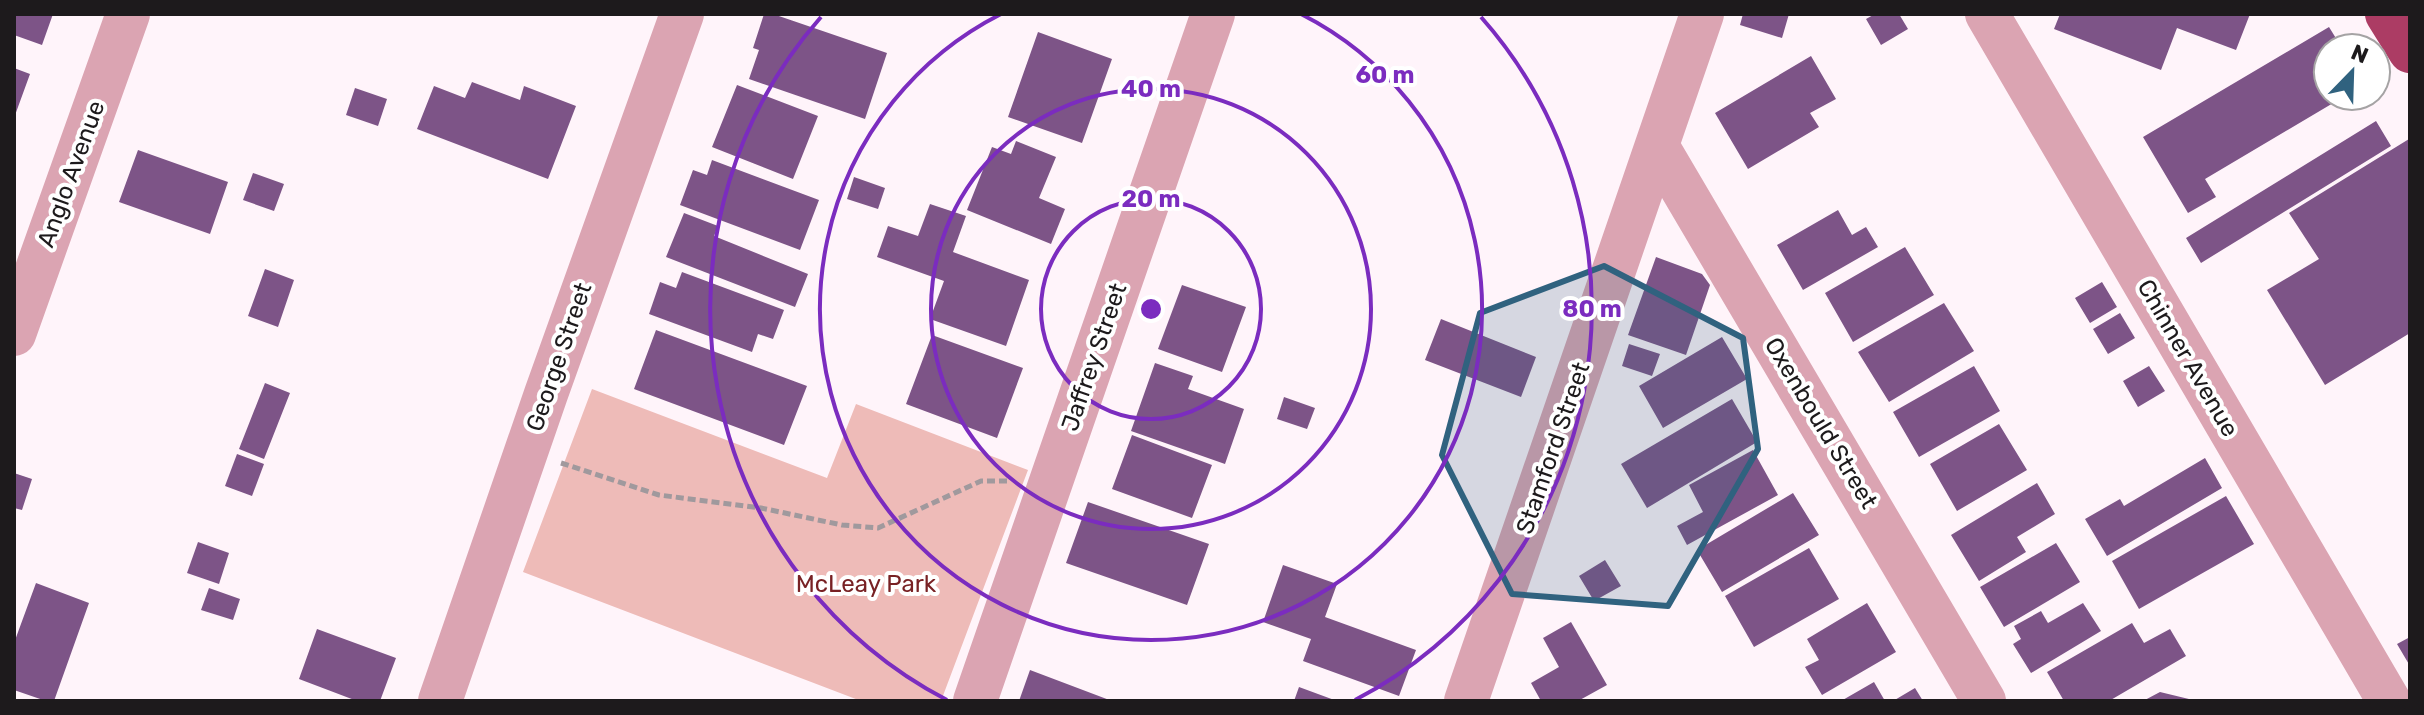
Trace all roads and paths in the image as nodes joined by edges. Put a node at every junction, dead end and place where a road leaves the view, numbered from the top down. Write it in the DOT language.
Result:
graph roads {
  1 [pos="128,14"];
  2 [pos="682,14"];
  3 [pos="1213,14"];
  4 [pos="1702,14"];
  5 [pos="1987,14"];
  6 [pos="2387,14"];
  7 [pos="2410,51"];
  8 [pos="1657,146"];
  9 [pos="14,334"];
  10 [pos="526,452"];
  11 [pos="1047,494"];
  12 [pos="440,701"];
  13 [pos="975,701"];
  14 [pos="1466,701"];
  15 [pos="1984,701"];
  16 [pos="2389,701"];
  1 -- 9 [label="street, Anglo Avenue"];
  2 -- 10 [label="street, George Street"];
  3 -- 11 [label="street, Jaffrey Street"];
  4 -- 8 [label="street, Stamford Street"];
  5 -- 16 [label="street, Chinner Avenue"];
  6 -- 7 [label="highway"];
  8 -- 14 [label="street, Stamford Street"];
  8 -- 15 [label="street, Oxenbould Street"];
  10 -- 11 [label="path"];
  10 -- 12 [label="street, George Street"];
  11 -- 13 [label="street, Jaffrey Street"];
}
